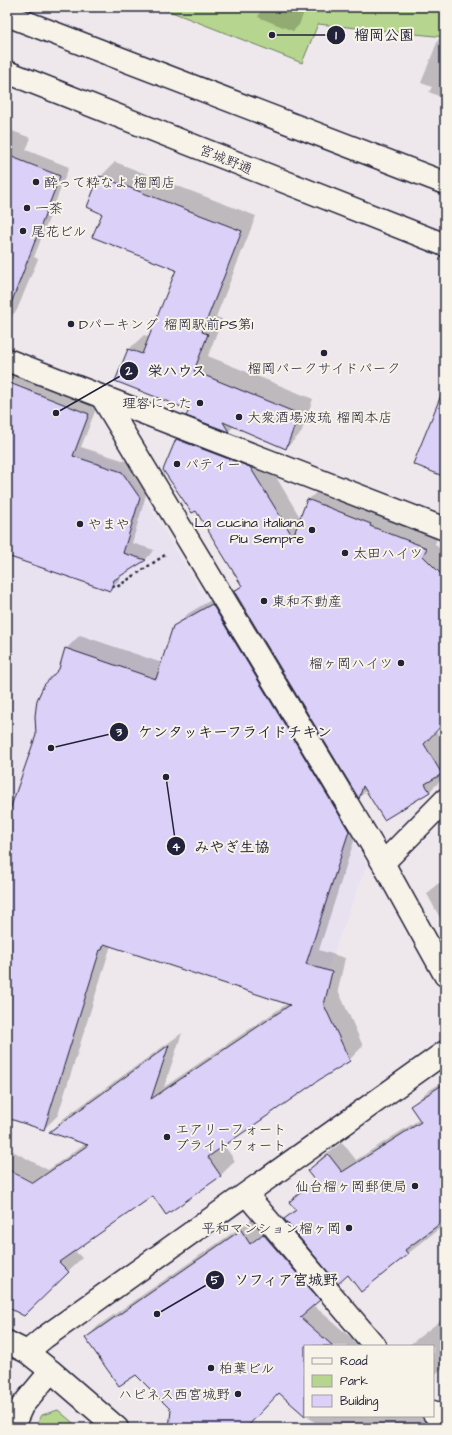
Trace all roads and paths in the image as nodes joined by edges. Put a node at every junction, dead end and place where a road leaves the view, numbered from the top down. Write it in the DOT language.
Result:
graph roads {
  1 [pos="7,15"];
  2 [pos="7,72"];
  3 [pos="445,183"];
  4 [pos="445,245"];
  5 [pos="7,360"];
  6 [pos="102,397"];
  7 [pos="445,529"];
  8 [pos="188,540"];
  9 [pos="112,585"];
  10 [pos="445,800"];
  11 [pos="383,863"];
  12 [pos="445,975"];
  13 [pos="445,1052"];
  14 [pos="246,1194"];
  15 [pos="7,1342"];
  16 [pos="374,1345"];
  17 [pos="27,1352"];
  18 [pos="51,1370"];
  19 [pos="434,1413"];
  20 [pos="445,1426"];
  21 [pos="12,1428"];
  22 [pos="117,1428"];
  1 -- 3 [label="street"];
  2 -- 4 [label="street, 宮城野通"];
  5 -- 6 [label="street"];
  6 -- 7 [label="street"];
  6 -- 8 [label="street"];
  8 -- 9 [label="path"];
  8 -- 11 [label="street"];
  10 -- 11 [label="street"];
  11 -- 12 [label="street"];
  13 -- 14 [label="street"];
  14 -- 16 [label="street"];
  14 -- 17 [label="street"];
  15 -- 17 [label="street"];
  17 -- 18 [label="street"];
  18 -- 21 [label="street"];
  18 -- 22 [label="street"];
  19 -- 20 [label="street"];
}
